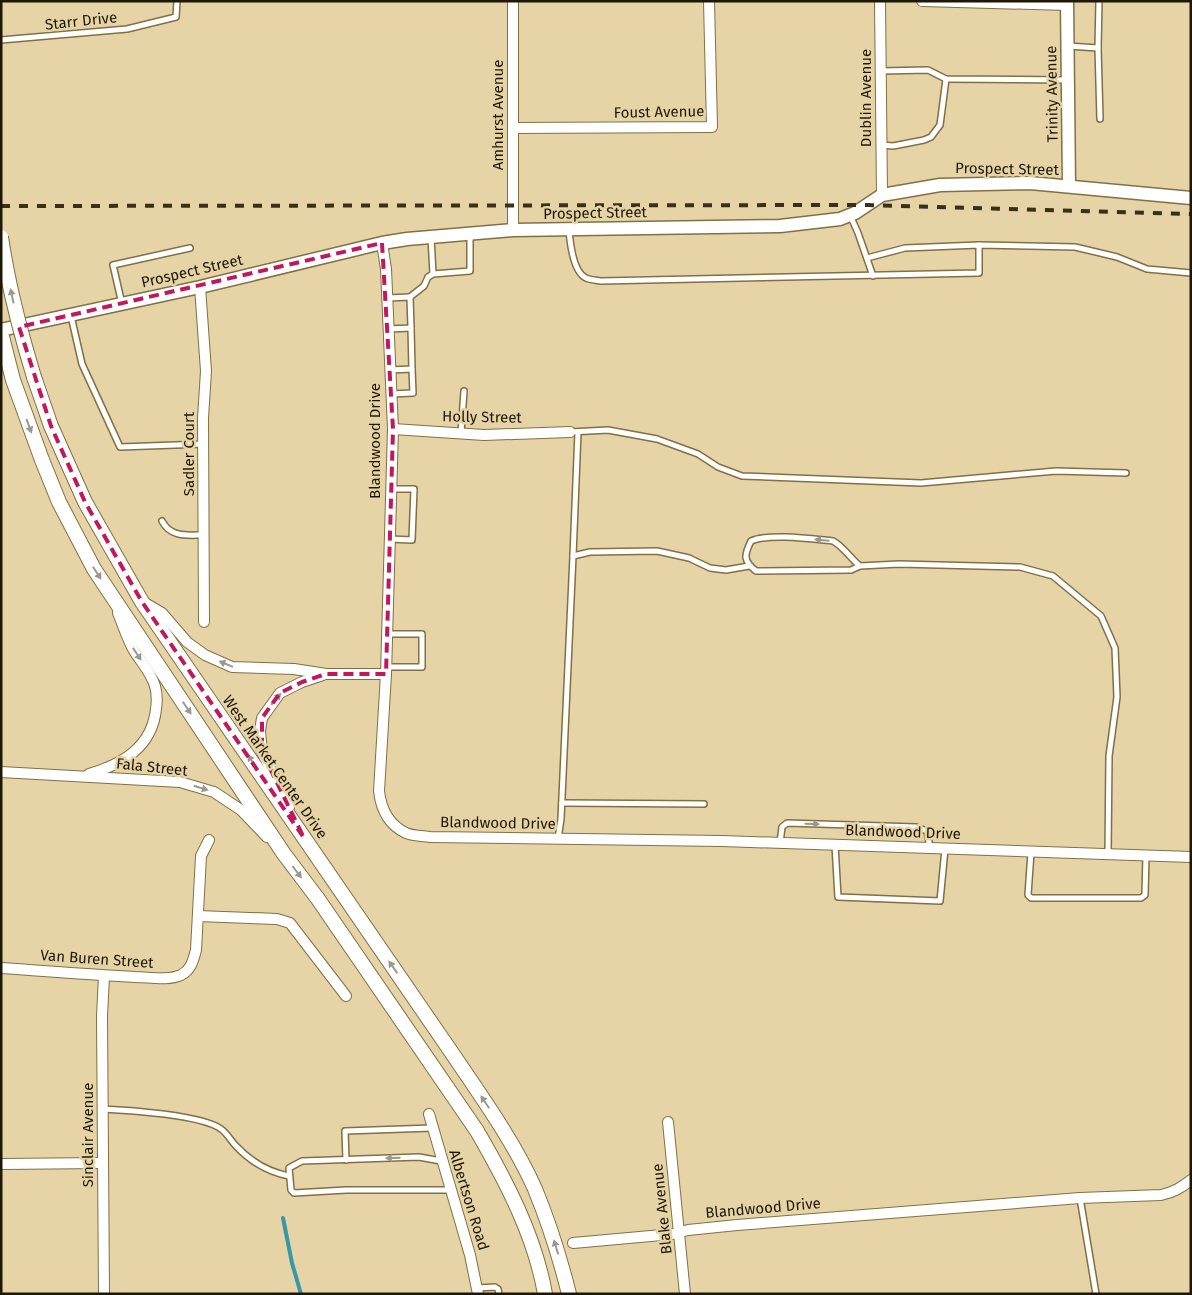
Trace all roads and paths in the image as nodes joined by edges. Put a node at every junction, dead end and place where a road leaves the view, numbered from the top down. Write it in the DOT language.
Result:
graph roads {
  1 [pos="178,1"];
  2 [pos="512,1"];
  3 [pos="709,1"];
  4 [pos="880,1"];
  5 [pos="922,1"];
  6 [pos="1099,1"];
  7 [pos="1067,3"];
  8 [pos="1,40"];
  9 [pos="1068,46"];
  10 [pos="1098,48"];
  11 [pos="881,71"];
  12 [pos="946,79"];
  13 [pos="1068,80"];
  14 [pos="1100,119"];
  15 [pos="513,128"];
  16 [pos="881,145"];
  17 [pos="1069,186"];
  18 [pos="882,195"];
  19 [pos="1191,198"];
  20 [pos="850,215"];
  21 [pos="513,230"];
  22 [pos="569,230"];
  23 [pos="470,234"];
  24 [pos="1,237"];
  25 [pos="431,237"];
  26 [pos="382,243"];
  27 [pos="979,245"];
  28 [pos="190,248"];
  29 [pos="867,258"];
  30 [pos="1191,273"];
  31 [pos="433,274"];
  32 [pos="873,276"];
  33 [pos="200,287"];
  34 [pos="410,297"];
  35 [pos="387,298"];
  36 [pos="122,304"];
  37 [pos="70,316"];
  38 [pos="388,328"];
  39 [pos="411,328"];
  40 [pos="1,332"];
  41 [pos="412,369"];
  42 [pos="390,370"];
  43 [pos="464,391"];
  44 [pos="391,394"];
  45 [pos="393,429"];
  46 [pos="574,432"];
  47 [pos="461,433"];
  48 [pos="203,444"];
  49 [pos="1126,473"];
  50 [pos="391,489"];
  51 [pos="162,521"];
  52 [pos="204,535"];
  53 [pos="390,540"];
  54 [pos="574,556"];
  55 [pos="749,566"];
  56 [pos="860,566"];
  57 [pos="110,594"];
  58 [pos="142,602"];
  59 [pos="204,622"];
  60 [pos="387,634"];
  61 [pos="386,671"];
  62 [pos="326,674"];
  63 [pos="1,772"];
  64 [pos="83,776"];
  65 [pos="562,803"];
  66 [pos="704,804"];
  67 [pos="304,838"];
  68 [pos="558,839"];
  69 [pos="209,840"];
  70 [pos="780,843"];
  71 [pos="835,845"];
  72 [pos="930,848"];
  73 [pos="945,849"];
  74 [pos="1031,852"];
  75 [pos="284,854"];
  76 [pos="1108,854"];
  77 [pos="1146,855"];
  78 [pos="1191,857"];
  79 [pos="198,916"];
  80 [pos="1,968"];
  81 [pos="104,976"];
  82 [pos="346,996"];
  83 [pos="102,1109"];
  84 [pos="429,1114"];
  85 [pos="668,1122"];
  86 [pos="432,1128"];
  87 [pos="346,1160"];
  88 [pos="441,1161"];
  89 [pos="1,1164"];
  90 [pos="103,1164"];
  91 [pos="289,1176"];
  92 [pos="1191,1180"];
  93 [pos="451,1190"];
  94 [pos="1080,1198"];
  95 [pos="679,1232"];
  96 [pos="573,1243"];
  97 [pos="478,1291"];
  98 [pos="104,1294"];
  99 [pos="499,1294"];
  100 [pos="545,1294"];
  101 [pos="569,1294"];
  102 [pos="685,1294"];
  103 [pos="1096,1294"];
  1 -- 8 [label="lane, Starr Drive"];
  2 -- 15 [label="street, Amhurst Avenue"];
  3 -- 15 [label="street, Foust Avenue"];
  4 -- 11 [label="street, Dublin Avenue"];
  5 -- 7 [label="street"];
  6 -- 10 [label="lane"];
  7 -- 9 [label="street, Trinity Avenue"];
  9 -- 10 [label="lane"];
  9 -- 13 [label="street, Trinity Avenue"];
  10 -- 14 [label="lane"];
  11 -- 12 [label="lane"];
  11 -- 16 [label="street, Dublin Avenue"];
  12 -- 13 [label="lane"];
  12 -- 16 [label="lane"];
  13 -- 17 [label="street, Trinity Avenue"];
  15 -- 21 [label="street, Amhurst Avenue"];
  16 -- 18 [label="street, Dublin Avenue"];
  17 -- 18 [label="street, Prospect Street"];
  17 -- 19 [label="street, Prospect Street"];
  18 -- 20 [label="street, Prospect Street"];
  20 -- 22 [label="street, Prospect Street"];
  20 -- 29 [label="lane"];
  21 -- 22 [label="street, Prospect Street"];
  21 -- 23 [label="street, Prospect Street"];
  22 -- 32 [label="lane"];
  23 -- 25 [label="street, Prospect Street"];
  23 -- 31 [label="lane"];
  58 -- 24 [label="main road, West Market Center Drive, one-way, bridge"];
  25 -- 26 [label="street, Prospect Street"];
  25 -- 31 [label="lane"];
  26 -- 33 [label="street, Prospect Street"];
  26 -- 35 [label="street, Blandwood Drive"];
  27 -- 29 [label="lane"];
  27 -- 30 [label="lane"];
  27 -- 32 [label="lane"];
  28 -- 36 [label="lane"];
  29 -- 32 [label="lane"];
  31 -- 34 [label="lane"];
  33 -- 36 [label="street, Prospect Street"];
  33 -- 48 [label="street, Sadler Court"];
  34 -- 35 [label="lane"];
  34 -- 39 [label="lane"];
  35 -- 38 [label="street, Blandwood Drive"];
  36 -- 37 [label="street, Prospect Street"];
  37 -- 40 [label="street, Prospect Street"];
  37 -- 48 [label="lane"];
  38 -- 39 [label="lane"];
  38 -- 42 [label="street, Blandwood Drive"];
  39 -- 41 [label="lane"];
  40 -- 57 [label="main road, one-way"];
  41 -- 42 [label="lane"];
  41 -- 44 [label="lane"];
  42 -- 44 [label="street, Blandwood Drive"];
  43 -- 47 [label="lane"];
  44 -- 45 [label="street, Blandwood Drive"];
  45 -- 47 [label="street, Holly Street"];
  45 -- 50 [label="street, Blandwood Drive"];
  46 -- 47 [label="street, Holly Street"];
  46 -- 49 [label="lane"];
  46 -- 54 [label="lane"];
  48 -- 52 [label="street, Sadler Court"];
  50 -- 53 [label="street, Blandwood Drive"];
  50 -- 53 [label="lane"];
  51 -- 52 [label="lane"];
  52 -- 59 [label="street, Sadler Court"];
  53 -- 60 [label="street, Blandwood Drive"];
  54 -- 55 [label="lane"];
  54 -- 65 [label="lane"];
  55 -- 56 [label="lane"];
  56 -- 55 [label="lane, one-way"];
  56 -- 76 [label="lane"];
  57 -- 64 [label="street, Fala Street, one-way"];
  57 -- 75 [label="main road, one-way"];
  62 -- 58 [label="street, one-way"];
  67 -- 58 [label="main road, West Market Center Drive, one-way"];
  60 -- 61 [label="street, Blandwood Drive"];
  60 -- 61 [label="lane"];
  61 -- 62 [label="street"];
  61 -- 68 [label="street, Blandwood Drive"];
  67 -- 62 [label="street, one-way"];
  63 -- 64 [label="street, Fala Street"];
  64 -- 75 [label="street, Fala Street, one-way"];
  65 -- 66 [label="lane"];
  65 -- 68 [label="lane"];
  101 -- 67 [label="main road, West Market Center Drive, one-way"];
  68 -- 70 [label="street, Blandwood Drive"];
  69 -- 79 [label="street"];
  70 -- 71 [label="street, Blandwood Drive"];
  70 -- 72 [label="lane, one-way"];
  71 -- 72 [label="street, Blandwood Drive"];
  71 -- 73 [label="lane"];
  72 -- 73 [label="street, Blandwood Drive"];
  73 -- 74 [label="street, Blandwood Drive"];
  74 -- 76 [label="street, Blandwood Drive"];
  74 -- 77 [label="lane"];
  75 -- 100 [label="main road, one-way"];
  76 -- 77 [label="street, Blandwood Drive"];
  77 -- 78 [label="street, Blandwood Drive"];
  79 -- 81 [label="street, Van Buren Street"];
  79 -- 82 [label="street"];
  80 -- 81 [label="street, Van Buren Street"];
  81 -- 83 [label="street, Sinclair Avenue"];
  83 -- 90 [label="street, Sinclair Avenue"];
  83 -- 91 [label="lane"];
  84 -- 86 [label="street, Albertson Road"];
  85 -- 95 [label="street, Blake Avenue"];
  86 -- 87 [label="lane"];
  86 -- 88 [label="street, Albertson Road"];
  88 -- 87 [label="lane, one-way"];
  87 -- 91 [label="lane"];
  88 -- 93 [label="street, Albertson Road"];
  89 -- 90 [label="street"];
  90 -- 98 [label="street, Sinclair Avenue"];
  91 -- 93 [label="lane"];
  92 -- 94 [label="street, Blandwood Drive"];
  93 -- 97 [label="street, Albertson Road"];
  94 -- 95 [label="street, Blandwood Drive"];
  94 -- 103 [label="lane"];
  95 -- 96 [label="street, Blandwood Drive"];
  95 -- 102 [label="street, Blake Avenue"];
  97 -- 99 [label="lane"];
}
